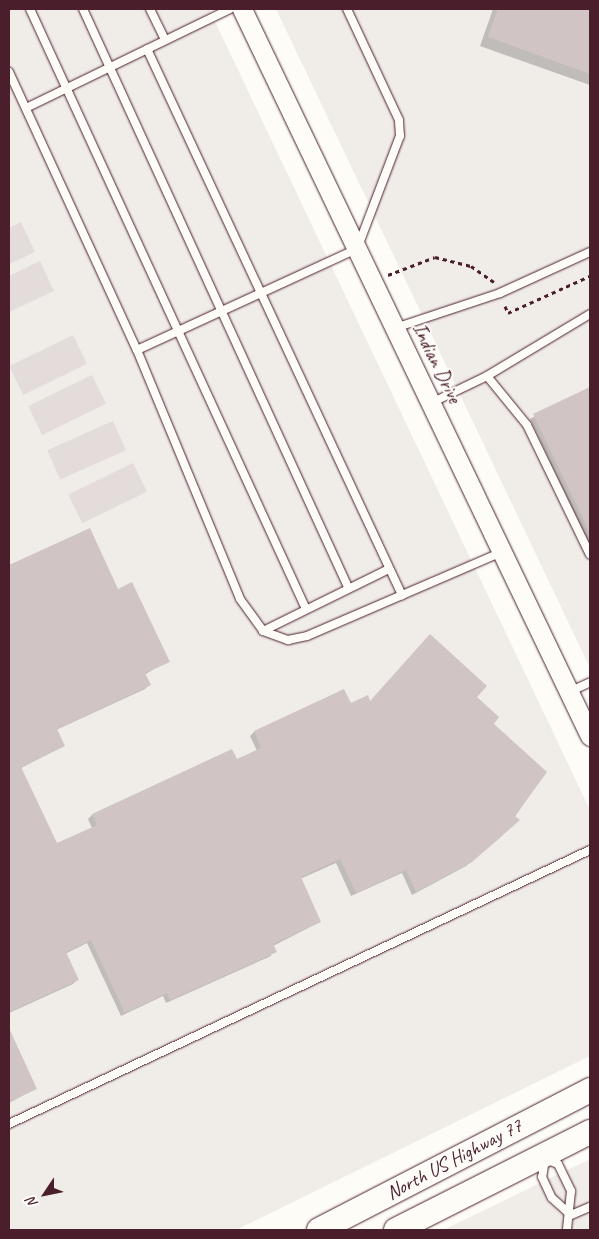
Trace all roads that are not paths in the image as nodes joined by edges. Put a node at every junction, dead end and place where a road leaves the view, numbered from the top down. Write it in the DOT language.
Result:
graph roads {
  1 [pos="30,9"];
  2 [pos="83,9"];
  3 [pos="150,9"];
  4 [pos="230,9"];
  5 [pos="242,9"];
  6 [pos="347,9"];
  7 [pos="164,40"];
  8 [pos="147,49"];
  9 [pos="107,68"];
  10 [pos="9,72"];
  11 [pos="65,88"];
  12 [pos="26,108"];
  13 [pos="357,249"];
  14 [pos="590,252"];
  15 [pos="263,293"];
  16 [pos="220,312"];
  17 [pos="590,314"];
  18 [pos="395,328"];
  19 [pos="177,332"];
  20 [pos="137,350"];
  21 [pos="487,376"];
  22 [pos="431,403"];
  23 [pos="502,552"];
  24 [pos="590,556"];
  25 [pos="389,569"];
  26 [pos="348,587"];
  27 [pos="402,595"];
  28 [pos="306,609"];
  29 [pos="262,631"];
  30 [pos="590,682"];
  31 [pos="569,692"];
  32 [pos="590,736"];
  33 [pos="590,850"];
  34 [pos="590,1090"];
  35 [pos="9,1124"];
  36 [pos="590,1132"];
  37 [pos="544,1156"];
  38 [pos="590,1207"];
  39 [pos="571,1215"];
  40 [pos="319,1230"];
  41 [pos="396,1230"];
  42 [pos="568,1230"];
  1 -- 11 [label="lane"];
  2 -- 9 [label="lane"];
  3 -- 7 [label="lane"];
  4 -- 7 [label="lane"];
  5 -- 13 [label="street, Indian Drive"];
  6 -- 13 [label="lane"];
  7 -- 8 [label="lane"];
  8 -- 9 [label="lane"];
  8 -- 15 [label="lane"];
  9 -- 11 [label="lane"];
  9 -- 16 [label="lane"];
  10 -- 12 [label="lane"];
  11 -- 12 [label="lane"];
  11 -- 19 [label="lane"];
  12 -- 20 [label="lane"];
  13 -- 15 [label="lane"];
  13 -- 18 [label="street, Indian Drive"];
  14 -- 18 [label="lane"];
  15 -- 16 [label="lane"];
  15 -- 25 [label="lane"];
  16 -- 19 [label="lane"];
  16 -- 26 [label="lane"];
  17 -- 21 [label="lane"];
  18 -- 22 [label="street, Indian Drive"];
  19 -- 20 [label="lane"];
  19 -- 28 [label="lane"];
  20 -- 29 [label="lane"];
  21 -- 22 [label="lane"];
  21 -- 24 [label="lane"];
  22 -- 23 [label="street, Indian Drive"];
  23 -- 27 [label="lane"];
  23 -- 31 [label="street, Indian Drive"];
  25 -- 26 [label="lane"];
  25 -- 27 [label="lane"];
  26 -- 28 [label="lane"];
  27 -- 29 [label="lane"];
  28 -- 29 [label="lane"];
  30 -- 31 [label="lane"];
  31 -- 32 [label="street, Indian Drive"];
  33 -- 35 [label="lane"];
  34 -- 40 [label="main road, North US Highway 77"];
  36 -- 37 [label="main road, North US Highway 77"];
  37 -- 39 [label="lane"];
  37 -- 39 [label="lane"];
  37 -- 41 [label="main road, North US Highway 77"];
  38 -- 39 [label="lane"];
  39 -- 42 [label="lane"];
}
